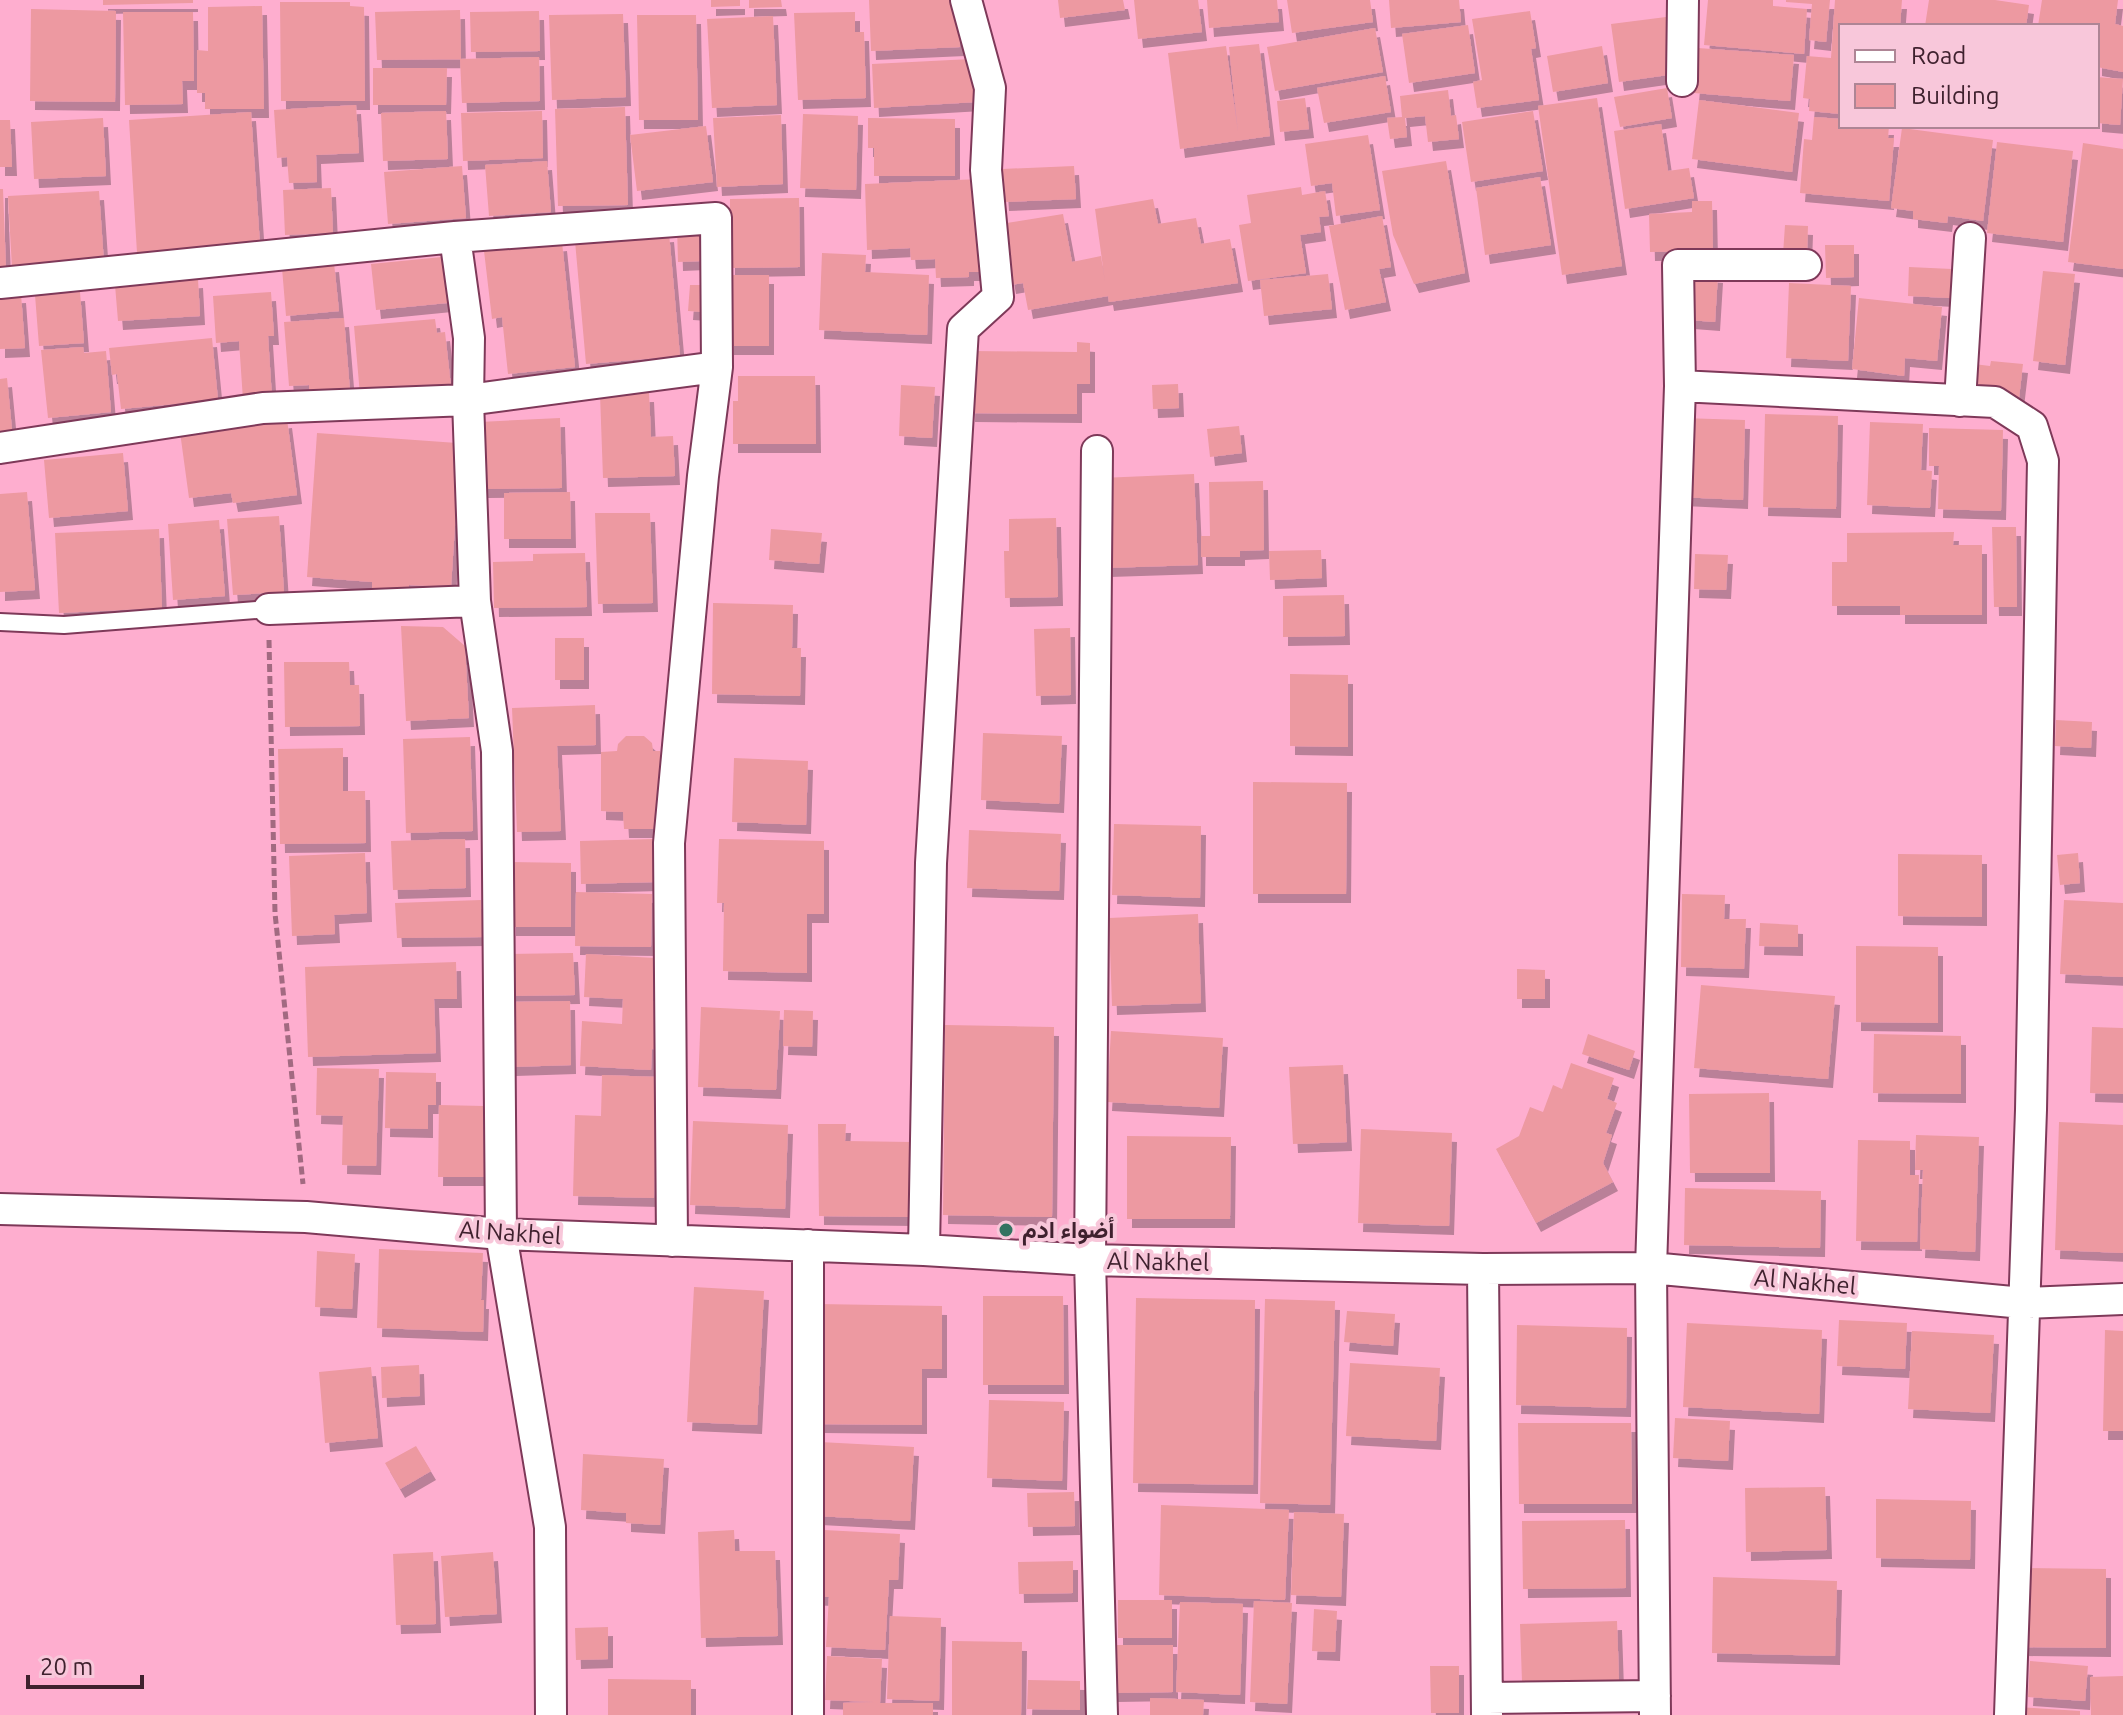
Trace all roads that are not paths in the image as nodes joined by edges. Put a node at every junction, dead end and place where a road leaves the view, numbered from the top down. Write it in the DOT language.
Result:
graph roads {
  1 [pos="966,0"];
  2 [pos="1683,0"];
  3 [pos="1682,81"];
  4 [pos="455,237"];
  5 [pos="1970,238"];
  6 [pos="1806,265"];
  7 [pos="0,283"];
  8 [pos="717,367"];
  9 [pos="1680,386"];
  10 [pos="468,400"];
  11 [pos="1960,401"];
  12 [pos="0,448"];
  13 [pos="1097,451"];
  14 [pos="475,601"];
  15 [pos="269,609"];
  16 [pos="0,622"];
  17 [pos="0,1209"];
  18 [pos="501,1234"];
  19 [pos="672,1241"];
  20 [pos="808,1245"];
  21 [pos="924,1250"];
  22 [pos="1090,1260"];
  23 [pos="1651,1268"];
  24 [pos="1483,1269"];
  25 [pos="2123,1299"];
  26 [pos="2023,1303"];
  27 [pos="1655,1706"];
  28 [pos="1488,1707"];
  29 [pos="551,1715"];
  30 [pos="808,1715"];
  31 [pos="1102,1715"];
  32 [pos="2010,1715"];
  1 -- 21 [label="street"];
  2 -- 3 [label="street"];
  4 -- 7 [label="street"];
  4 -- 8 [label="street"];
  4 -- 10 [label="street"];
  5 -- 11 [label="street"];
  6 -- 9 [label="street"];
  8 -- 10 [label="street"];
  8 -- 19 [label="street"];
  9 -- 11 [label="street"];
  9 -- 23 [label="street"];
  10 -- 12 [label="street"];
  10 -- 14 [label="street"];
  11 -- 26 [label="street"];
  13 -- 22 [label="street"];
  14 -- 15 [label="street"];
  14 -- 18 [label="street"];
  15 -- 16 [label="lane"];
  17 -- 18 [label="street, Al Nakhel"];
  18 -- 19 [label="street, Al Nakhel"];
  18 -- 29 [label="street"];
  19 -- 20 [label="street, Al Nakhel"];
  20 -- 21 [label="street, Al Nakhel"];
  20 -- 30 [label="street"];
  21 -- 22 [label="street, Al Nakhel"];
  22 -- 24 [label="street, Al Nakhel"];
  22 -- 31 [label="street"];
  23 -- 24 [label="street, Al Nakhel"];
  23 -- 26 [label="street, Al Nakhel"];
  23 -- 27 [label="street"];
  24 -- 28 [label="street"];
  25 -- 26 [label="street, Al Nakhel"];
  26 -- 32 [label="street"];
  27 -- 28 [label="street"];
}
